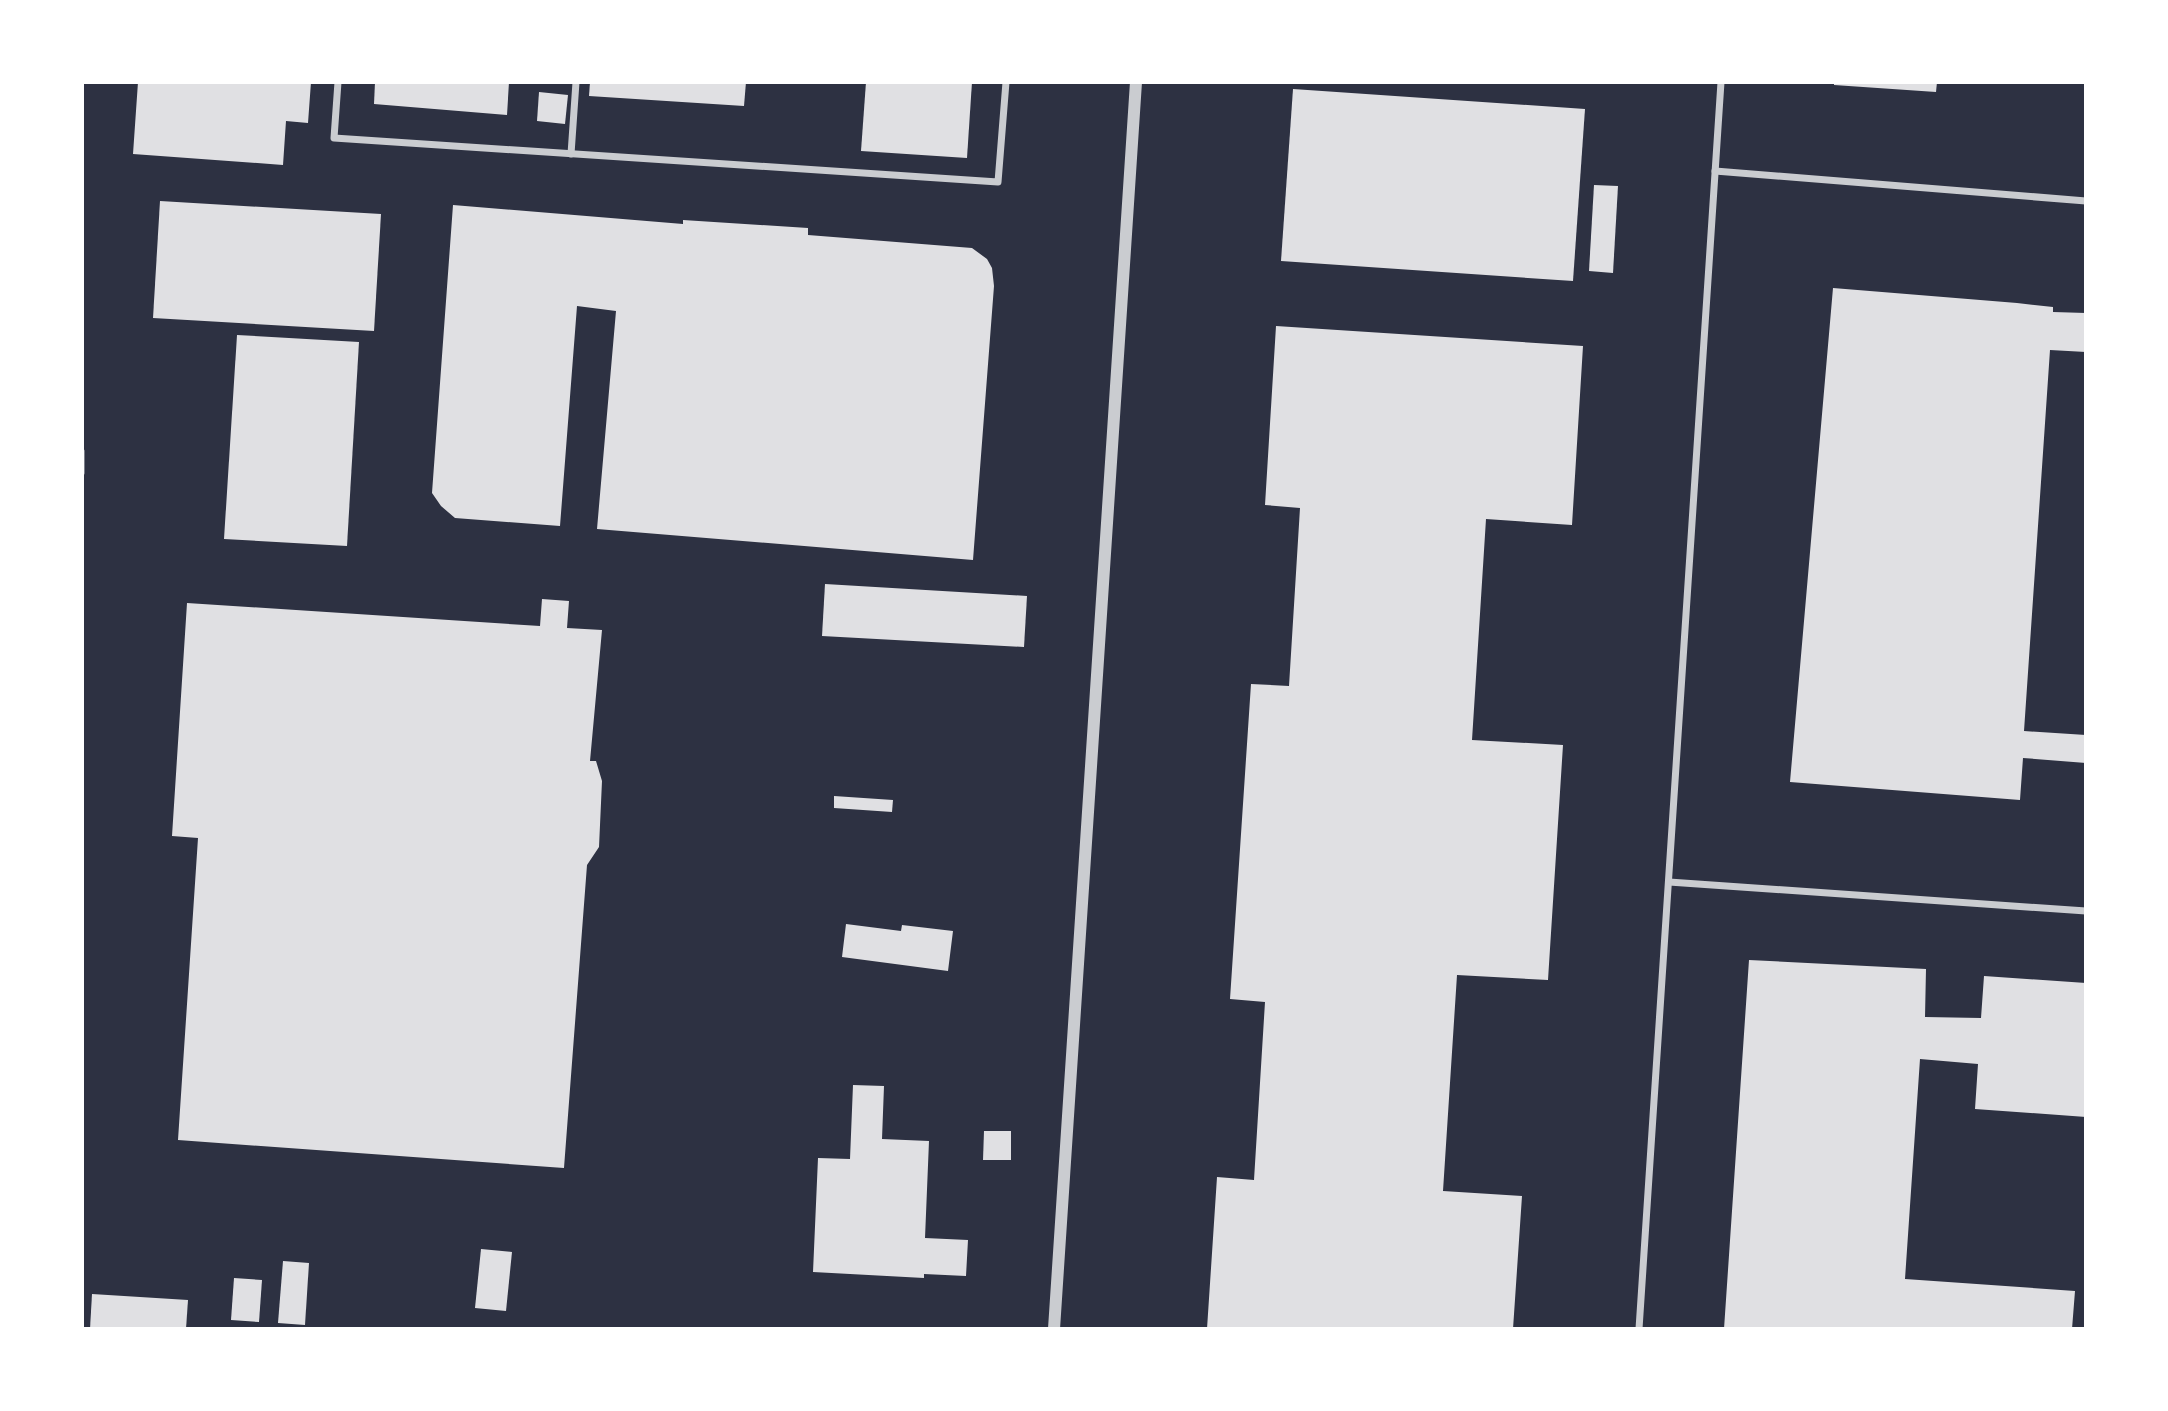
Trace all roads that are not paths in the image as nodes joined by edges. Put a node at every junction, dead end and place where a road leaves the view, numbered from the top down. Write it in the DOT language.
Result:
graph roads {
  1 [pos="338,82"];
  2 [pos="576,82"];
  3 [pos="1006,82"];
  4 [pos="1136,82"];
  5 [pos="1721,82"];
  6 [pos="570,154"];
  7 [pos="1715,171"];
  8 [pos="2086,201"];
  9 [pos="82,451"];
  10 [pos="82,473"];
  11 [pos="1668,881"];
  12 [pos="2086,911"];
  13 [pos="1054,1329"];
  14 [pos="1639,1329"];
  1 -- 6 [label="street"];
  2 -- 6 [label="street"];
  3 -- 6 [label="street"];
  4 -- 13 [label="street"];
  5 -- 7 [label="street"];
  7 -- 8 [label="street"];
  7 -- 11 [label="street"];
  9 -- 10 [label="lane"];
  11 -- 12 [label="street"];
  11 -- 14 [label="street"];
}
